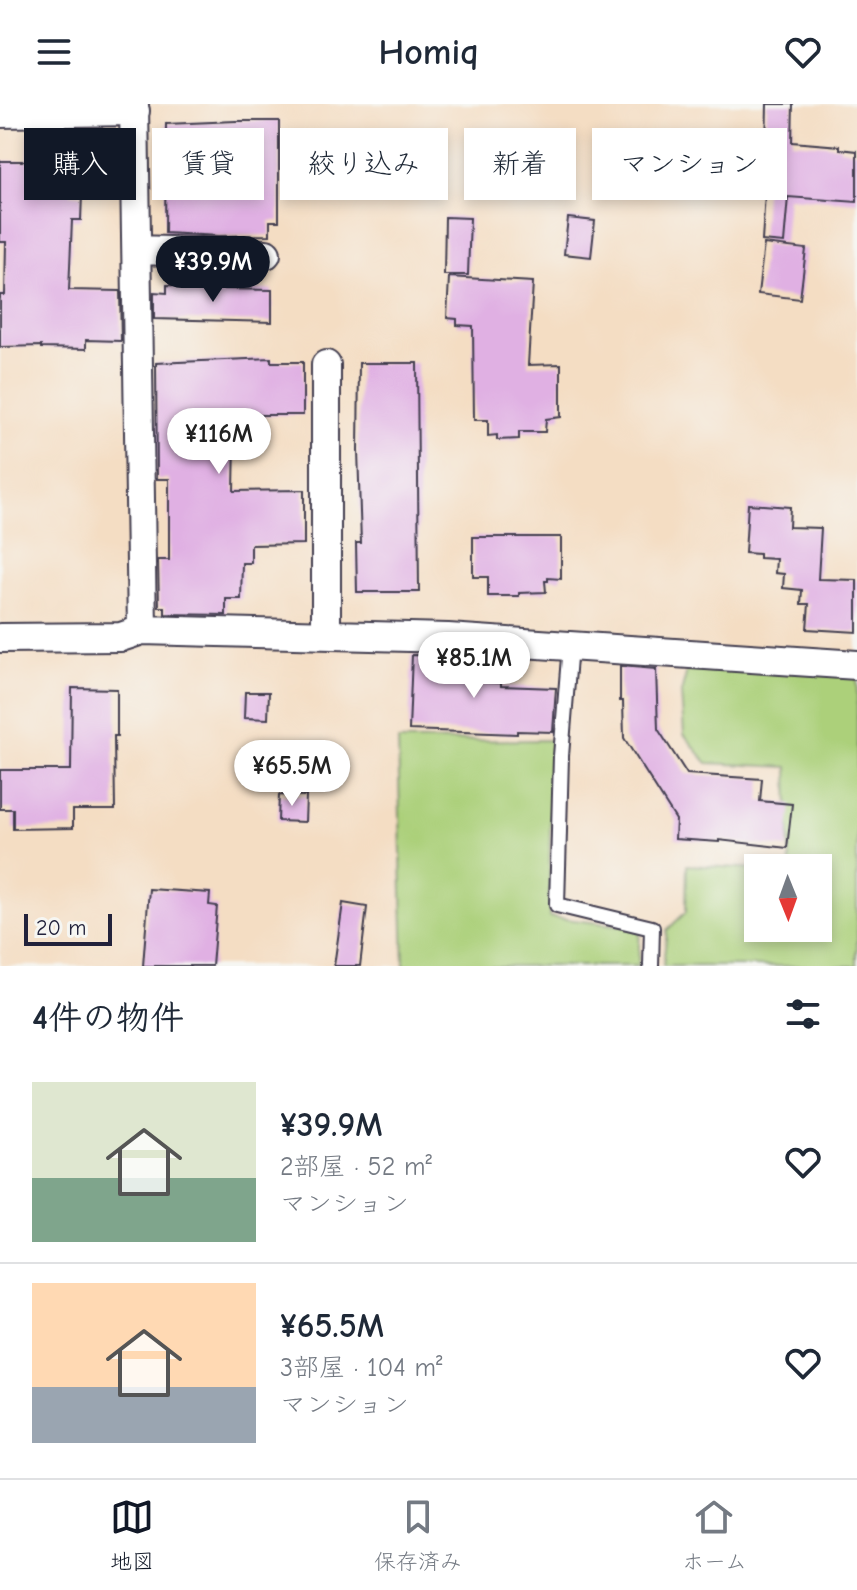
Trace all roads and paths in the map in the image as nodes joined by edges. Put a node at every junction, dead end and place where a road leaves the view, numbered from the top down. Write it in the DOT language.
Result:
graph roads {
  1 [pos="134,107"];
  2 [pos="0,113"];
  3 [pos="137,250"];
  4 [pos="266,254"];
  5 [pos="326,365"];
  6 [pos="142,630"];
  7 [pos="326,635"];
  8 [pos="0,638"];
  9 [pos="570,645"];
  10 [pos="857,665"];
  11 [pos="651,966"];
  1 -- 2 [label="street"];
  1 -- 3 [label="street"];
  3 -- 4 [label="street"];
  3 -- 6 [label="street"];
  5 -- 7 [label="street"];
  6 -- 7 [label="street"];
  6 -- 8 [label="street"];
  7 -- 9 [label="street"];
  9 -- 10 [label="street"];
  9 -- 11 [label="lane"];
}
